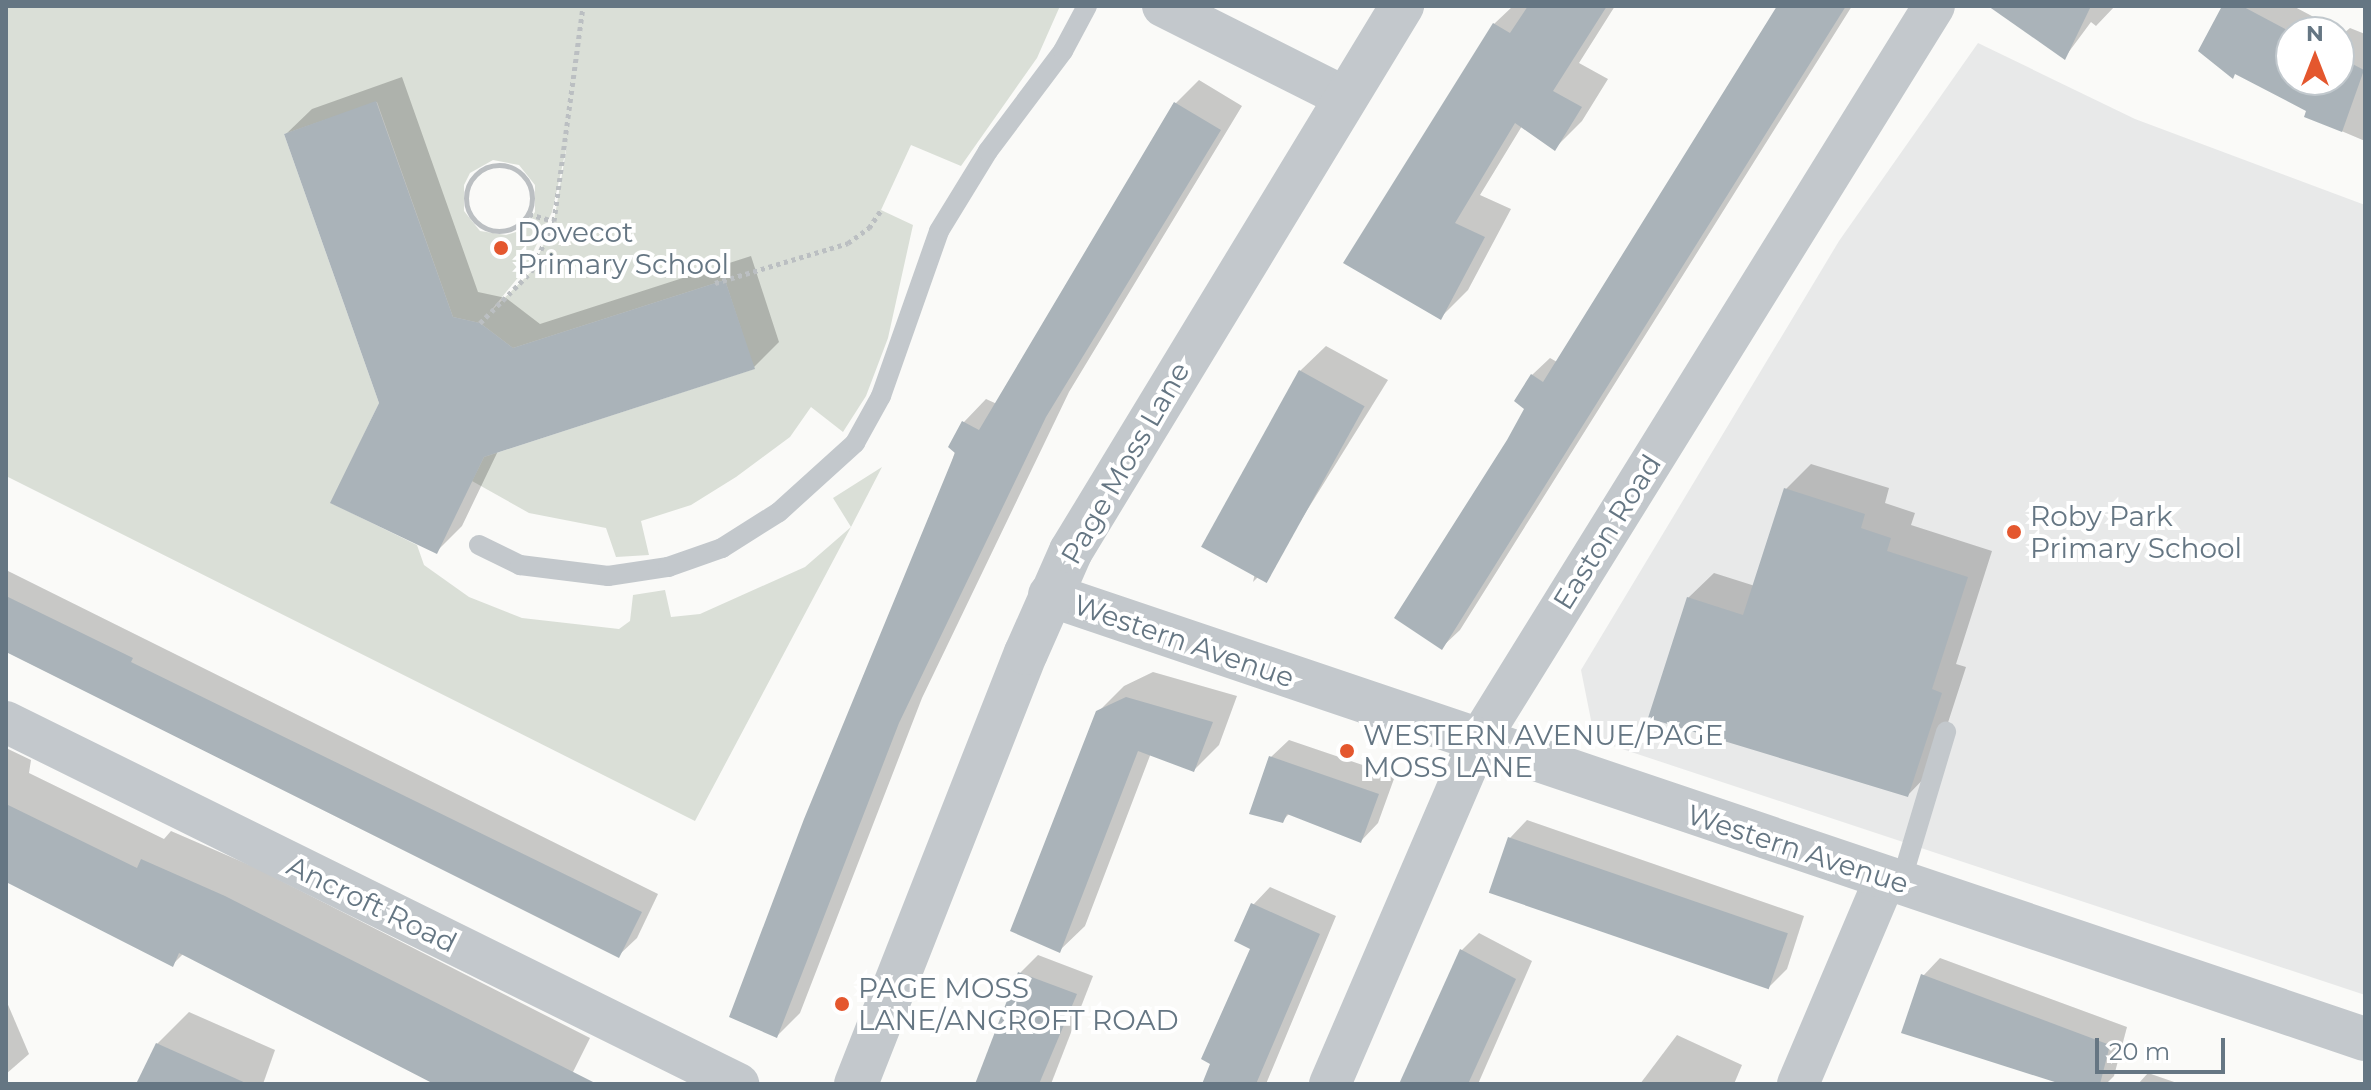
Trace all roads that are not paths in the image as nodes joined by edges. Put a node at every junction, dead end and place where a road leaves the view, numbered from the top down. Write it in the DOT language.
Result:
graph roads {
  1 [pos="1087,6"];
  2 [pos="1163,6"];
  3 [pos="1402,6"];
  4 [pos="1934,6"];
  5 [pos="1346,98"];
  6 [pos="479,545"];
  7 [pos="1050,595"];
  8 [pos="6,722"];
  9 [pos="1946,732"];
  10 [pos="1477,743"];
  11 [pos="1893,880"];
  12 [pos="2365,1039"];
  13 [pos="738,1084"];
  14 [pos="856,1084"];
  15 [pos="1330,1084"];
  16 [pos="1798,1084"];
  1 -- 6 [label="lane"];
  2 -- 5 [label="street"];
  3 -- 5 [label="street, Page Moss Lane"];
  4 -- 10 [label="street, Easton Road"];
  5 -- 7 [label="street, Page Moss Lane"];
  7 -- 10 [label="street, Western Avenue"];
  7 -- 14 [label="street, Page Moss Lane"];
  8 -- 13 [label="street, Ancroft Road"];
  9 -- 11 [label="lane"];
  10 -- 11 [label="street, Western Avenue"];
  10 -- 15 [label="street, Easton Road"];
  11 -- 12 [label="street, Western Avenue"];
  11 -- 16 [label="street"];
}
